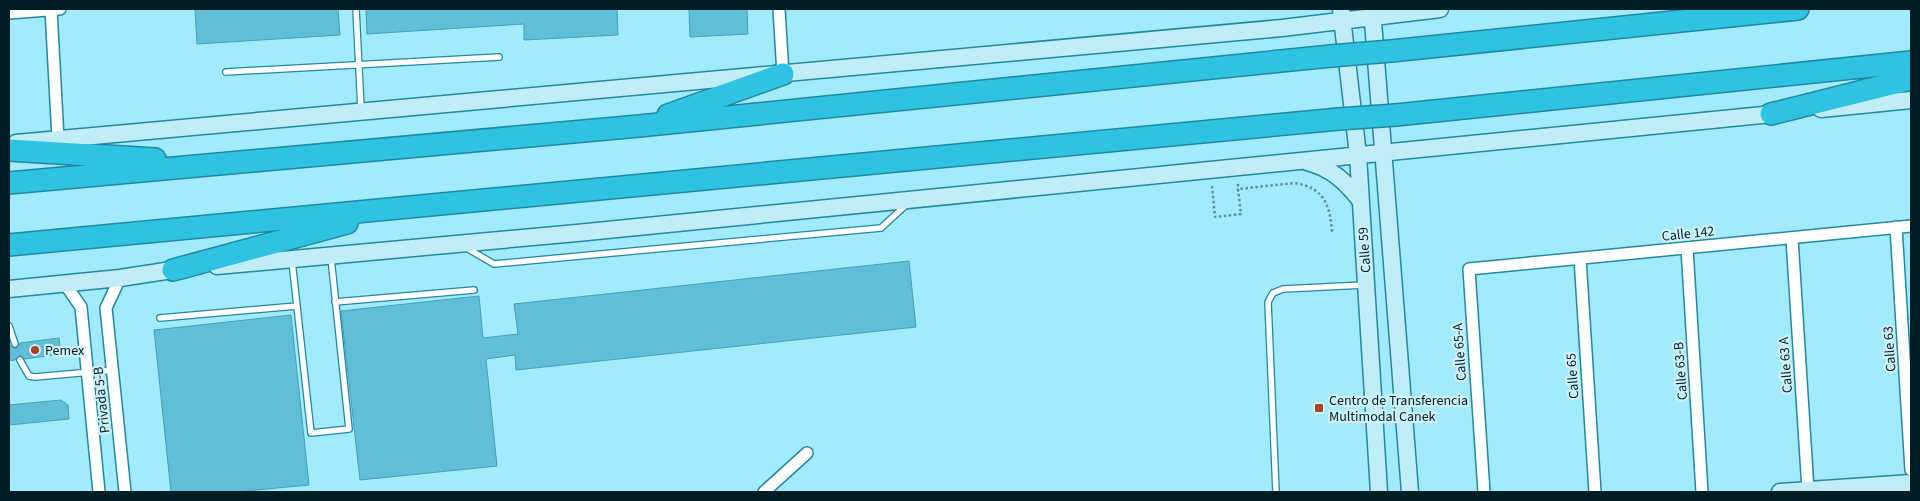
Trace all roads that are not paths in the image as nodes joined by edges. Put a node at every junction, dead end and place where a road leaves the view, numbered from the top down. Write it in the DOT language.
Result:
graph roads {
  1 [pos="54,9"];
  2 [pos="356,9"];
  3 [pos="779,9"];
  4 [pos="1314,9"];
  5 [pos="1440,9"];
  6 [pos="1798,9"];
  7 [pos="9,13"];
  8 [pos="1372,13"];
  9 [pos="1342,15"];
  10 [pos="1282,28"];
  11 [pos="499,57"];
  12 [pos="1911,62"];
  13 [pos="359,64"];
  14 [pos="226,72"];
  15 [pos="783,74"];
  16 [pos="1911,79"];
  17 [pos="1911,100"];
  18 [pos="361,112"];
  19 [pos="1771,114"];
  20 [pos="639,126"];
  21 [pos="58,139"];
  22 [pos="9,144"];
  23 [pos="9,150"];
  24 [pos="1384,153"];
  25 [pos="1358,155"];
  26 [pos="1300,160"];
  27 [pos="220,163"];
  28 [pos="9,183"];
  29 [pos="911,200"];
  30 [pos="1360,200"];
  31 [pos="414,206"];
  32 [pos="1911,226"];
  33 [pos="1896,227"];
  34 [pos="1792,238"];
  35 [pos="458,244"];
  36 [pos="9,245"];
  37 [pos="1687,248"];
  38 [pos="330,255"];
  39 [pos="1580,258"];
  40 [pos="292,259"];
  41 [pos="1469,269"];
  42 [pos="173,270"];
  43 [pos="120,278"];
  44 [pos="65,284"];
  45 [pos="1366,285"];
  46 [pos="9,289"];
  47 [pos="474,290"];
  48 [pos="335,302"];
  49 [pos="297,306"];
  50 [pos="160,318"];
  51 [pos="9,326"];
  52 [pos="15,344"];
  53 [pos="20,360"];
  54 [pos="113,370"];
  55 [pos="87,373"];
  56 [pos="807,453"];
  57 [pos="1911,470"];
  58 [pos="1911,483"];
  59 [pos="1808,490"];
  60 [pos="99,492"];
  61 [pos="125,492"];
  62 [pos="764,492"];
  63 [pos="1276,492"];
  64 [pos="1379,492"];
  65 [pos="1410,492"];
  66 [pos="1484,492"];
  67 [pos="1595,492"];
  68 [pos="1702,492"];
  69 [pos="1780,492"];
  1 -- 7 [label="street"];
  1 -- 21 [label="street"];
  2 -- 13 [label="lane"];
  3 -- 15 [label="street"];
  4 -- 10 [label="main road"];
  5 -- 8 [label="main road"];
  6 -- 20 [label="highway, bridge"];
  8 -- 9 [label="main road"];
  8 -- 24 [label="main road, Calle 59"];
  9 -- 10 [label="main road"];
  9 -- 25 [label="main road, Calle 59"];
  10 -- 15 [label="main road"];
  11 -- 13 [label="lane"];
  12 -- 31 [label="highway, bridge"];
  13 -- 14 [label="lane"];
  13 -- 18 [label="lane"];
  15 -- 18 [label="main road"];
  15 -- 20 [label="highway"];
  16 -- 19 [label="highway"];
  17 -- 19 [label="main road"];
  18 -- 21 [label="main road"];
  19 -- 24 [label="main road"];
  20 -- 27 [label="highway"];
  21 -- 22 [label="main road"];
  23 -- 27 [label="highway"];
  24 -- 25 [label="main road"];
  24 -- 65 [label="main road, Calle 59"];
  25 -- 26 [label="main road"];
  25 -- 30 [label="main road, Calle 59"];
  26 -- 29 [label="main road"];
  26 -- 30 [label="main road"];
  27 -- 28 [label="highway"];
  29 -- 35 [label="main road"];
  29 -- 35 [label="lane"];
  30 -- 45 [label="main road, Calle 59"];
  31 -- 36 [label="highway"];
  31 -- 42 [label="highway"];
  32 -- 33 [label="street, Calle 142"];
  33 -- 34 [label="street, Calle 142"];
  33 -- 57 [label="street, Calle 63"];
  34 -- 37 [label="street, Calle 142"];
  34 -- 59 [label="street, Calle 63 A"];
  35 -- 38 [label="main road"];
  37 -- 39 [label="street, Calle 142"];
  37 -- 68 [label="street, Calle 63-B"];
  38 -- 40 [label="main road"];
  38 -- 48 [label="lane"];
  39 -- 41 [label="street, Calle 142"];
  39 -- 67 [label="street, Calle 65"];
  40 -- 42 [label="main road"];
  40 -- 49 [label="lane"];
  41 -- 66 [label="street, Calle 65-A"];
  42 -- 43 [label="main road"];
  43 -- 44 [label="main road"];
  43 -- 54 [label="street, Privada 5-B"];
  44 -- 46 [label="main road"];
  44 -- 55 [label="street, Privada 5-B"];
  45 -- 63 [label="lane"];
  45 -- 64 [label="main road, Calle 59"];
  47 -- 48 [label="lane"];
  48 -- 49 [label="lane"];
  49 -- 50 [label="lane"];
  51 -- 52 [label="lane"];
  53 -- 55 [label="lane"];
  54 -- 55 [label="lane"];
  54 -- 61 [label="street, Privada 5-B"];
  55 -- 60 [label="street, Privada 5-B"];
  56 -- 62 [label="street"];
  58 -- 59 [label="main road"];
  59 -- 69 [label="main road"];
}
